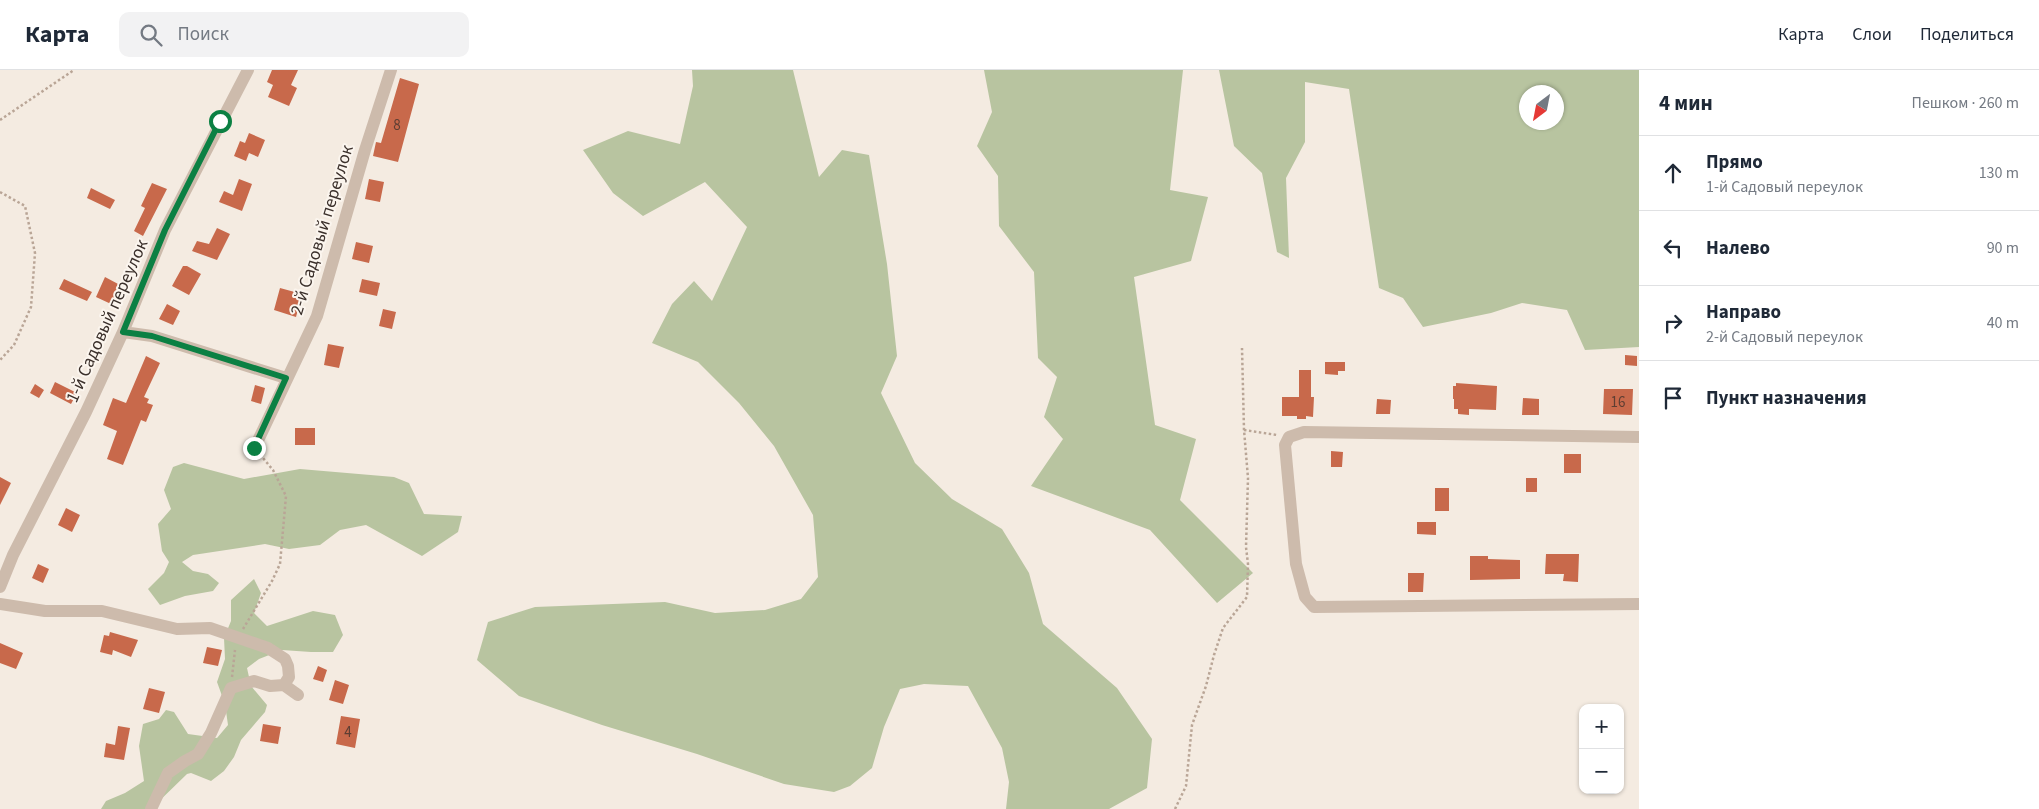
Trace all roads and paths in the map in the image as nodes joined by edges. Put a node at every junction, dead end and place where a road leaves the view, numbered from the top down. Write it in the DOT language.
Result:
graph roads {
  1 [pos="74,70"];
  2 [pos="248,70"];
  3 [pos="391,70"];
  4 [pos="0,120"];
  5 [pos="0,192"];
  6 [pos="123,332"];
  7 [pos="1242,348"];
  8 [pos="0,360"];
  9 [pos="286,378"];
  10 [pos="1244,430"];
  11 [pos="1288,437"];
  12 [pos="1639,437"];
  13 [pos="254,449"];
  14 [pos="0,587"];
  15 [pos="0,604"];
  16 [pos="1639,604"];
  17 [pos="238,638"];
  18 [pos="284,685"];
  19 [pos="231,688"];
  20 [pos="298,695"];
  21 [pos="151,809"];
  22 [pos="1175,809"];
  1 -- 4 [label="path"];
  2 -- 6 [label="street, 1-й Садовый переулок"];
  3 -- 9 [label="street, 2-й Садовый переулок"];
  5 -- 8 [label="path"];
  6 -- 9 [label="street"];
  6 -- 14 [label="street, 1-й Садовый переулок"];
  7 -- 10 [label="path"];
  9 -- 13 [label="street, 2-й Садовый переулок"];
  10 -- 11 [label="path"];
  10 -- 22 [label="path"];
  11 -- 12 [label="street"];
  11 -- 16 [label="street"];
  13 -- 17 [label="path"];
  15 -- 17 [label="street"];
  17 -- 18 [label="street"];
  17 -- 19 [label="path"];
  18 -- 19 [label="street"];
  18 -- 20 [label="street"];
  19 -- 21 [label="street"];
}
